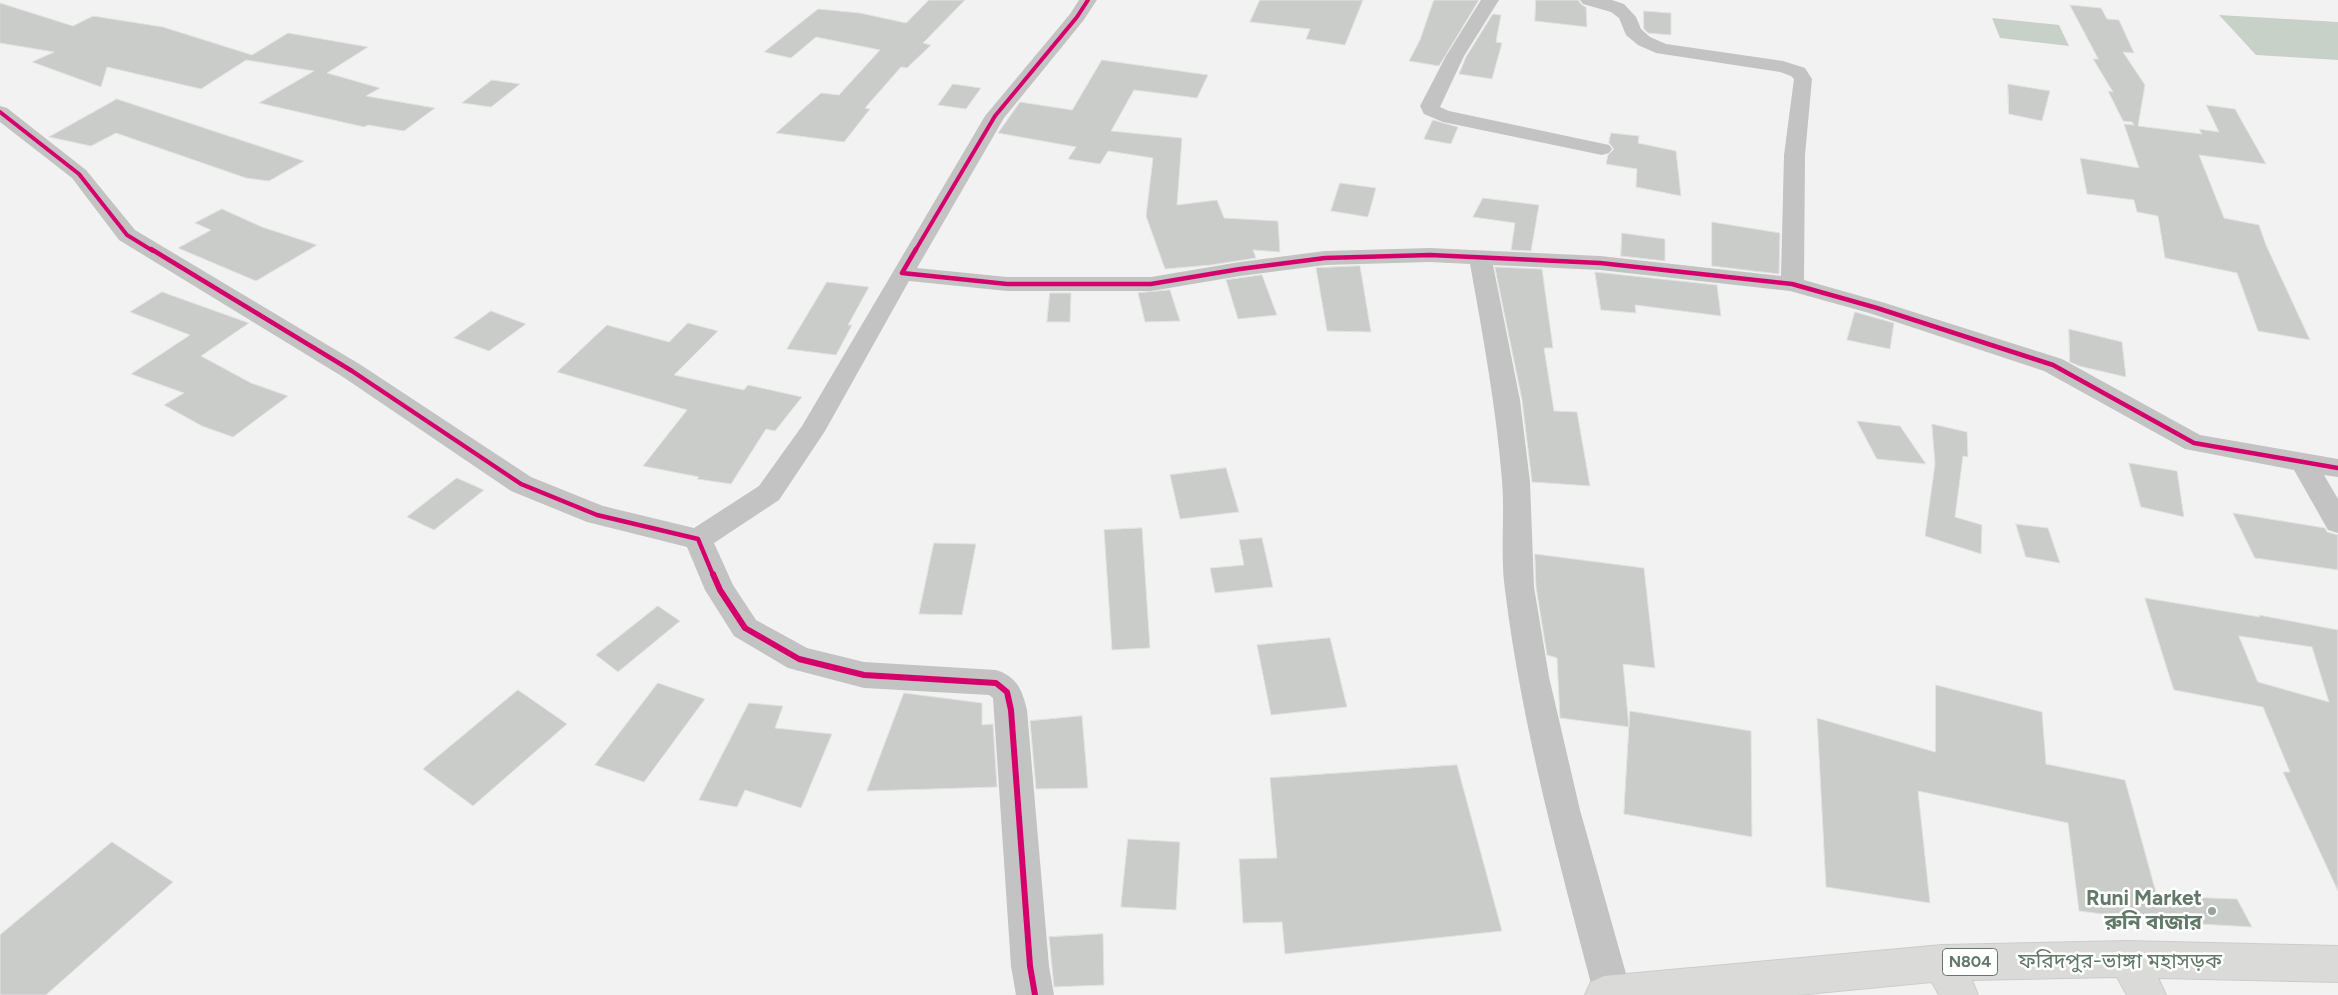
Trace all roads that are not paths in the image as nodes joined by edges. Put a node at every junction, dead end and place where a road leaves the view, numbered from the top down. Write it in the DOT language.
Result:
graph roads {
  1 [pos="1088,0"];
  2 [pos="1490,0"];
  3 [pos="1590,0"];
  4 [pos="0,112"];
  5 [pos="1602,149"];
  6 [pos="1480,257"];
  7 [pos="902,274"];
  8 [pos="1792,284"];
  9 [pos="2304,462"];
  10 [pos="2338,468"];
  11 [pos="2338,522"];
  12 [pos="698,539"];
  13 [pos="2127,959"];
  14 [pos="1942,963"];
  15 [pos="2338,964"];
  16 [pos="1035,995"];
  17 [pos="1610,995"];
  18 [pos="1959,995"];
  19 [pos="2147,995"];
  1 -- 7 [label="street"];
  2 -- 5 [label="street"];
  3 -- 8 [label="street"];
  4 -- 12 [label="street"];
  6 -- 7 [label="street"];
  6 -- 8 [label="street"];
  6 -- 17 [label="street"];
  7 -- 12 [label="street"];
  8 -- 9 [label="street"];
  9 -- 10 [label="street"];
  9 -- 11 [label="street"];
  12 -- 16 [label="street"];
  13 -- 14 [label="highway, ফরিদপুর-ভাঙ্গা মহাসড়ক / N804"];
  13 -- 15 [label="highway, ফরিদপুর-ভাঙ্গা মহাসড়ক / N804"];
  13 -- 19 [label="highway"];
  14 -- 17 [label="highway, ফরিদপুর-ভাঙ্গা মহাসড়ক / N804"];
  14 -- 18 [label="highway"];
}
